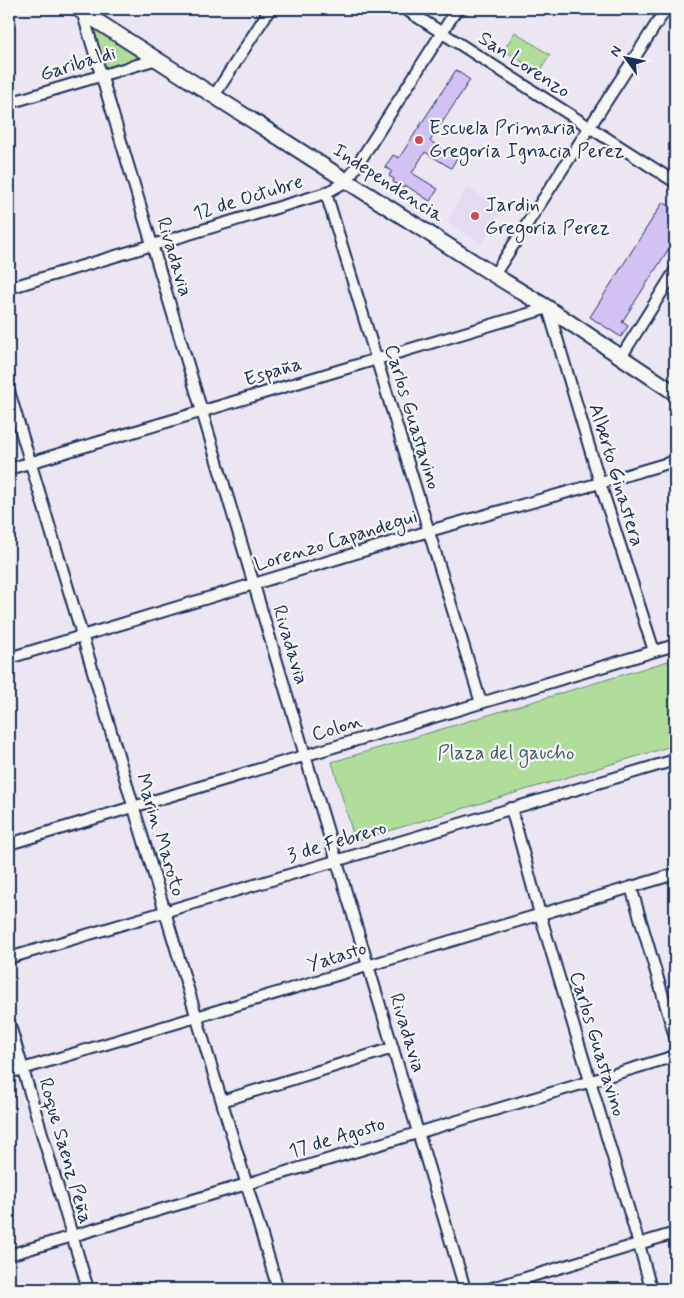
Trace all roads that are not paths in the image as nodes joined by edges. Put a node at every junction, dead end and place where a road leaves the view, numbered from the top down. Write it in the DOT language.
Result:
graph roads {
  1 [pos="270,9"];
  2 [pos="404,9"];
  3 [pos="457,9"];
  4 [pos="666,9"];
  5 [pos="81,10"];
  6 [pos="441,32"];
  7 [pos="156,59"];
  8 [pos="101,76"];
  9 [pos="214,96"];
  10 [pos="9,103"];
  11 [pos="590,127"];
  12 [pos="347,181"];
  13 [pos="675,182"];
  14 [pos="326,193"];
  15 [pos="152,245"];
  16 [pos="675,271"];
  17 [pos="494,275"];
  18 [pos="9,288"];
  19 [pos="548,308"];
  20 [pos="621,358"];
  21 [pos="376,359"];
  22 [pos="9,390"];
  23 [pos="675,393"];
  24 [pos="202,411"];
  25 [pos="675,461"];
  26 [pos="30,463"];
  27 [pos="9,469"];
  28 [pos="600,483"];
  29 [pos="429,531"];
  30 [pos="254,584"];
  31 [pos="82,636"];
  32 [pos="675,645"];
  33 [pos="654,651"];
  34 [pos="9,658"];
  35 [pos="481,703"];
  36 [pos="305,756"];
  37 [pos="675,760"];
  38 [pos="134,807"];
  39 [pos="511,808"];
  40 [pos="9,844"];
  41 [pos="337,861"];
  42 [pos="675,874"];
  43 [pos="631,887"];
  44 [pos="165,912"];
  45 [pos="540,914"];
  46 [pos="9,958"];
  47 [pos="368,966"];
  48 [pos="197,1017"];
  49 [pos="9,1022"];
  50 [pos="675,1036"];
  51 [pos="393,1048"];
  52 [pos="675,1056"];
  53 [pos="22,1069"];
  54 [pos="9,1073"];
  55 [pos="590,1081"];
  56 [pos="222,1100"];
  57 [pos="418,1132"];
  58 [pos="247,1184"];
  59 [pos="675,1233"];
  60 [pos="72,1236"];
  61 [pos="639,1244"];
  62 [pos="9,1254"];
  63 [pos="88,1289"];
  64 [pos="278,1289"];
  65 [pos="466,1289"];
  66 [pos="489,1289"];
  67 [pos="651,1289"];
  1 -- 9 [label="street"];
  2 -- 6 [label="street, San Lorenzo"];
  3 -- 6 [label="street"];
  4 -- 11 [label="street"];
  5 -- 7 [label="main road, Independencia"];
  5 -- 8 [label="street, Rivadavia"];
  6 -- 11 [label="street, San Lorenzo"];
  6 -- 12 [label="street"];
  7 -- 8 [label="street, Garibaldi"];
  7 -- 9 [label="main road, Independencia"];
  8 -- 10 [label="street, Garibaldi"];
  8 -- 15 [label="street, Rivadavia"];
  9 -- 12 [label="main road, Independencia"];
  11 -- 13 [label="street, San Lorenzo"];
  11 -- 17 [label="street"];
  12 -- 14 [label="street"];
  12 -- 17 [label="main road, Independencia"];
  14 -- 15 [label="street, 12 de Octubre"];
  14 -- 21 [label="street, Carlos Guastavino"];
  15 -- 18 [label="street, 12 de Octubre"];
  15 -- 24 [label="street, Rivadavia"];
  16 -- 20 [label="street"];
  17 -- 19 [label="main road, Independencia"];
  19 -- 20 [label="main road, Independencia"];
  19 -- 21 [label="street, España"];
  19 -- 28 [label="street, Alberto Ginastera"];
  20 -- 23 [label="main road, Independencia"];
  21 -- 24 [label="street, España"];
  21 -- 29 [label="street, Carlos Guastavino"];
  22 -- 26 [label="street, Marin Maroto"];
  24 -- 26 [label="street, España"];
  24 -- 30 [label="street, Rivadavia"];
  25 -- 28 [label="street, Lorenzo Capandegui"];
  26 -- 27 [label="street, España"];
  26 -- 31 [label="street, Marin Maroto"];
  28 -- 29 [label="street, Lorenzo Capandegui"];
  28 -- 33 [label="street, Alberto Ginastera"];
  29 -- 30 [label="street, Lorenzo Capandegui"];
  29 -- 35 [label="street, Carlos Guastavino"];
  30 -- 31 [label="street, Lorenzo Capandegui"];
  30 -- 36 [label="street, Rivadavia"];
  31 -- 34 [label="street, Lorenzo Capandegui"];
  31 -- 38 [label="street, Marin Maroto"];
  32 -- 33 [label="street, Colon"];
  33 -- 35 [label="street, Colon"];
  35 -- 36 [label="street, Colon"];
  36 -- 38 [label="street, Colon"];
  36 -- 41 [label="street, Rivadavia"];
  37 -- 39 [label="street, 3 de Febrero"];
  38 -- 40 [label="street, Colon"];
  38 -- 44 [label="street, Marin Maroto"];
  39 -- 41 [label="street, 3 de Febrero"];
  39 -- 45 [label="street, Carlos Guastavino"];
  41 -- 44 [label="street, 3 de Febrero"];
  41 -- 47 [label="street, Rivadavia"];
  42 -- 43 [label="street, Yatasto"];
  43 -- 45 [label="street, Yatasto"];
  43 -- 50 [label="street"];
  44 -- 46 [label="street, 3 de Febrero"];
  44 -- 48 [label="street, Marin Maroto"];
  45 -- 47 [label="street, Yatasto"];
  45 -- 55 [label="street, Carlos Guastavino"];
  47 -- 48 [label="street, Yatasto"];
  47 -- 51 [label="street, Rivadavia"];
  48 -- 53 [label="street, Yatasto"];
  48 -- 56 [label="street, Marin Maroto"];
  49 -- 53 [label="street, Roque Saenz Peña"];
  51 -- 56 [label="street"];
  51 -- 57 [label="street, Rivadavia"];
  52 -- 55 [label="street, 17 de Agosto"];
  53 -- 54 [label="street, Yatasto"];
  53 -- 60 [label="street, Roque Saenz Peña"];
  55 -- 57 [label="street, 17 de Agosto"];
  55 -- 61 [label="street, Carlos Guastavino"];
  56 -- 58 [label="street, Marin Maroto"];
  57 -- 58 [label="street, 17 de Agosto"];
  57 -- 65 [label="street, Rivadavia"];
  58 -- 60 [label="street, 17 de Agosto"];
  58 -- 64 [label="street, Marin Maroto"];
  59 -- 61 [label="street"];
  60 -- 62 [label="street, 17 de Agosto"];
  60 -- 63 [label="street, Roque Saenz Peña"];
  61 -- 66 [label="street"];
  61 -- 67 [label="street, Carlos Guastavino"];
}
